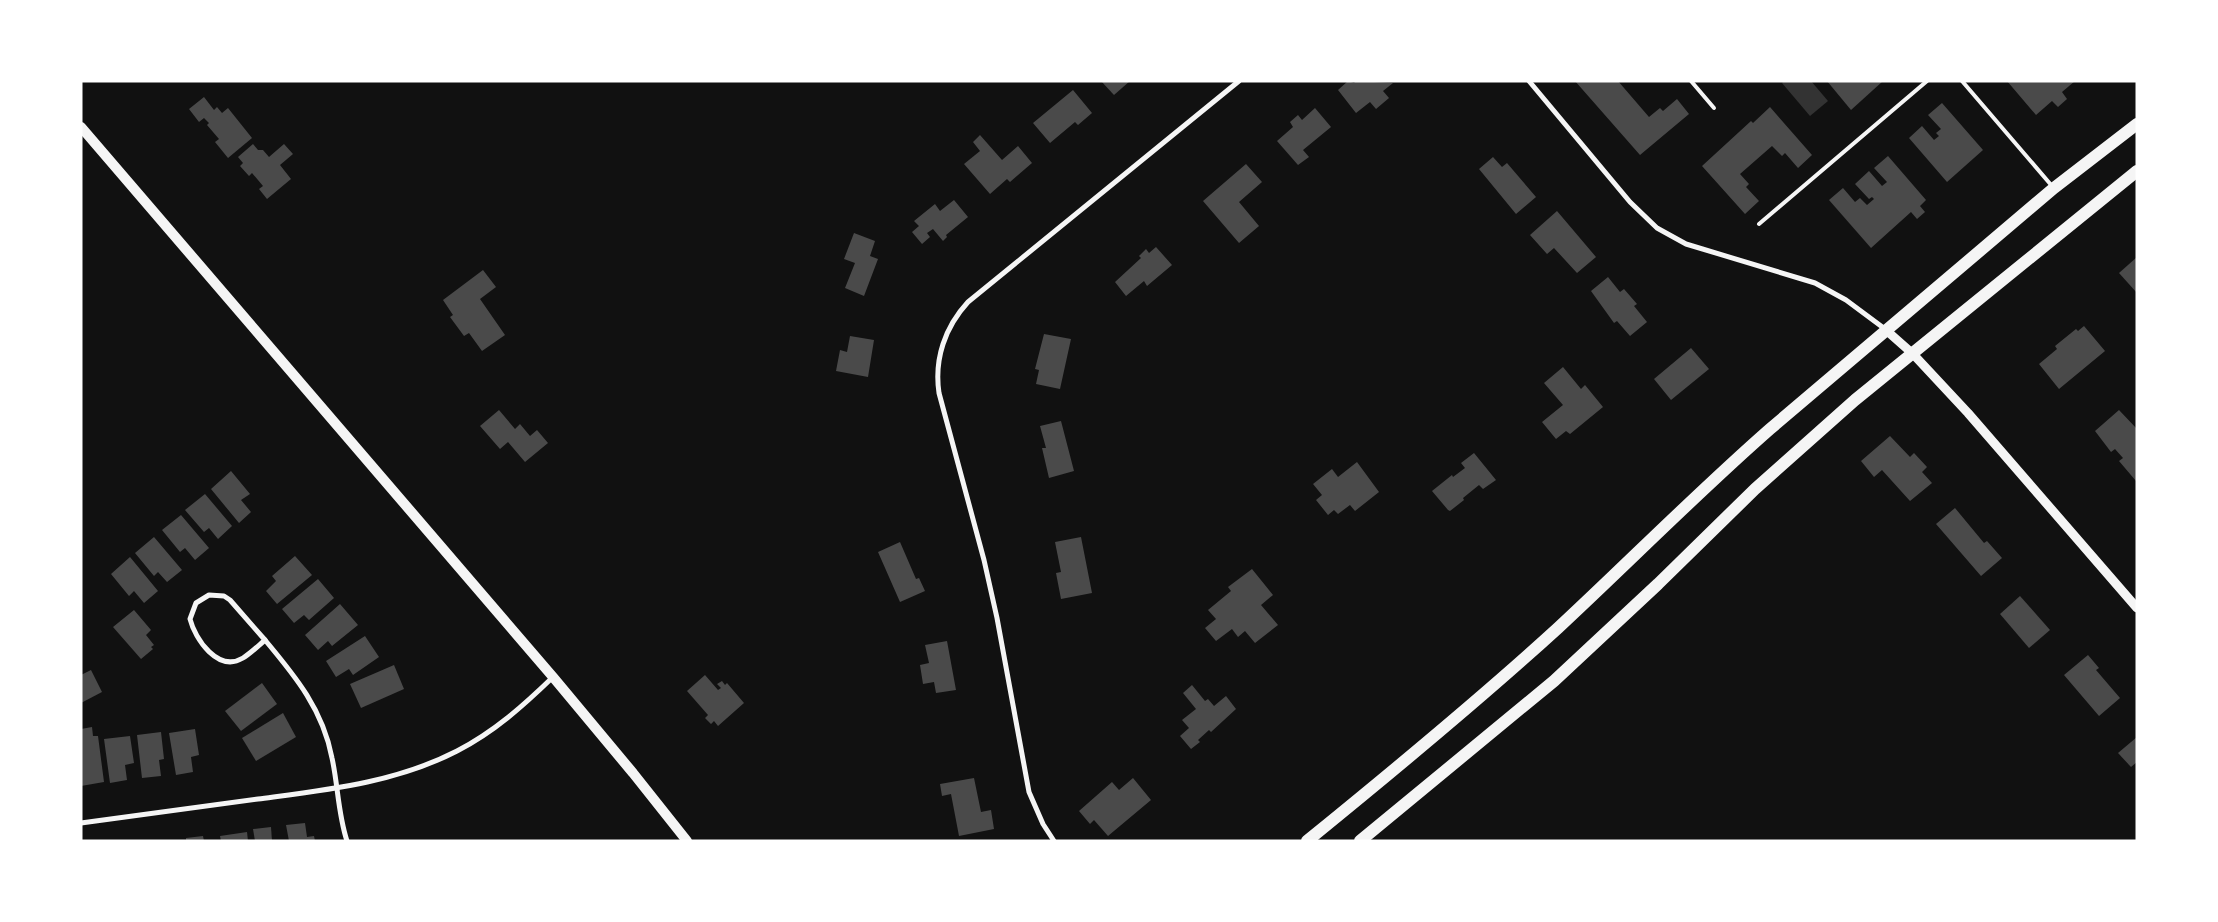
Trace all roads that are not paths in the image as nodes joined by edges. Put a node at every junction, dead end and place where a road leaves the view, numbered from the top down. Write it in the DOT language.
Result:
graph roads {
  1 [pos="1238,81"];
  2 [pos="1529,81"];
  3 [pos="1690,81"];
  4 [pos="1927,81"];
  5 [pos="1962,81"];
  6 [pos="1714,108"];
  7 [pos="2137,124"];
  8 [pos="81,127"];
  9 [pos="2137,171"];
  10 [pos="2054,188"];
  11 [pos="1759,224"];
  12 [pos="1887,331"];
  13 [pos="1913,354"];
  14 [pos="2137,608"];
  15 [pos="265,640"];
  16 [pos="554,677"];
  17 [pos="337,788"];
  18 [pos="81,823"];
  19 [pos="347,841"];
  20 [pos="687,841"];
  21 [pos="1054,841"];
  22 [pos="1307,841"];
  23 [pos="1360,841"];
  1 -- 21 [label="street"];
  2 -- 12 [label="street"];
  3 -- 6 [label="lane"];
  4 -- 11 [label="lane"];
  5 -- 10 [label="lane"];
  7 -- 10 [label="main road"];
  8 -- 16 [label="main road"];
  9 -- 13 [label="main road"];
  10 -- 12 [label="main road"];
  12 -- 13 [label="street"];
  12 -- 22 [label="main road"];
  13 -- 14 [label="street"];
  13 -- 23 [label="main road"];
  15 -- 15 [label="street"];
  15 -- 17 [label="street"];
  16 -- 17 [label="street"];
  16 -- 20 [label="main road"];
  17 -- 18 [label="street"];
  17 -- 19 [label="street"];
}
